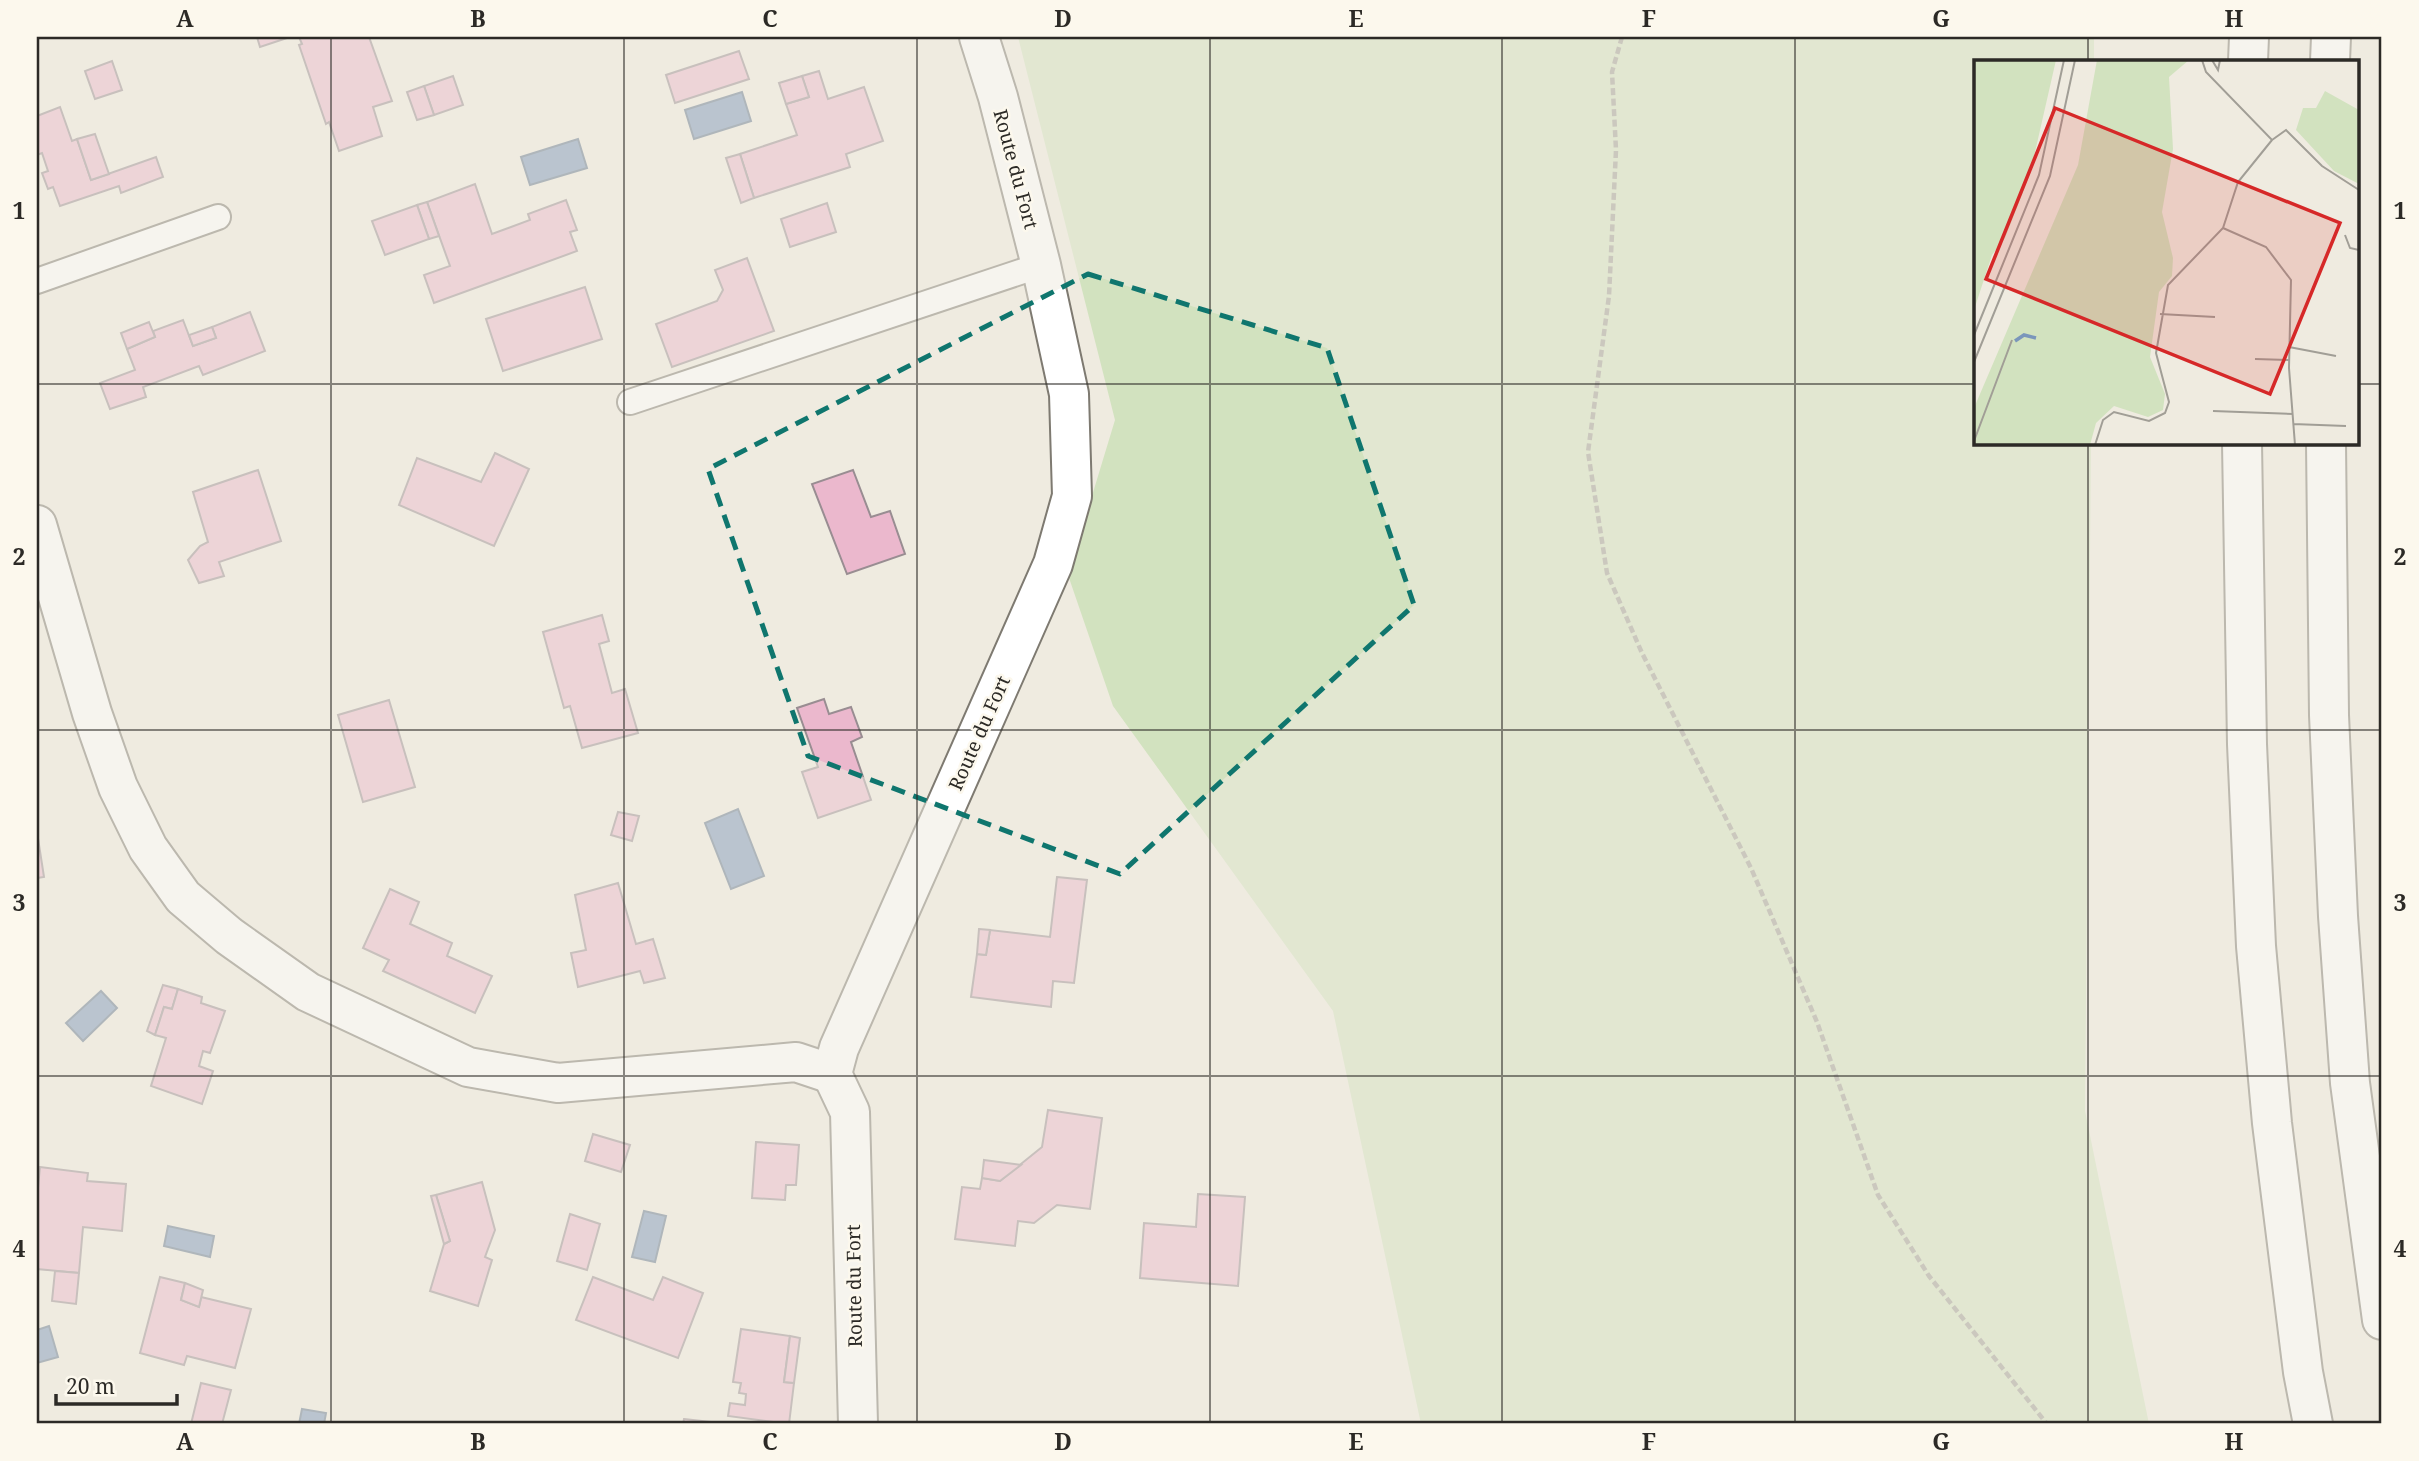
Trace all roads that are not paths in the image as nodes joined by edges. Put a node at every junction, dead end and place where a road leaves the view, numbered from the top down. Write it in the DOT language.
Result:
graph roads {
  1 [pos="979,37"];
  2 [pos="2249,37"];
  3 [pos="2331,37"];
  4 [pos="2248,60"];
  5 [pos="2330,60"];
  6 [pos="218,217"];
  7 [pos="1041,265"];
  8 [pos="37,281"];
  9 [pos="630,402"];
  10 [pos="2242,444"];
  11 [pos="2326,444"];
  12 [pos="37,525"];
  13 [pos="832,1074"];
  14 [pos="2382,1320"];
  15 [pos="858,1424"];
  16 [pos="2313,1424"];
  1 -- 7 [label="main road, Route du Fort"];
  2 -- 4 [label="main road"];
  3 -- 5 [label="main road"];
  6 -- 8 [label="lane"];
  7 -- 9 [label="lane"];
  7 -- 13 [label="main road, Route du Fort"];
  10 -- 16 [label="main road"];
  11 -- 14 [label="main road"];
  12 -- 13 [label="main road"];
  13 -- 15 [label="main road, Route du Fort"];
}
